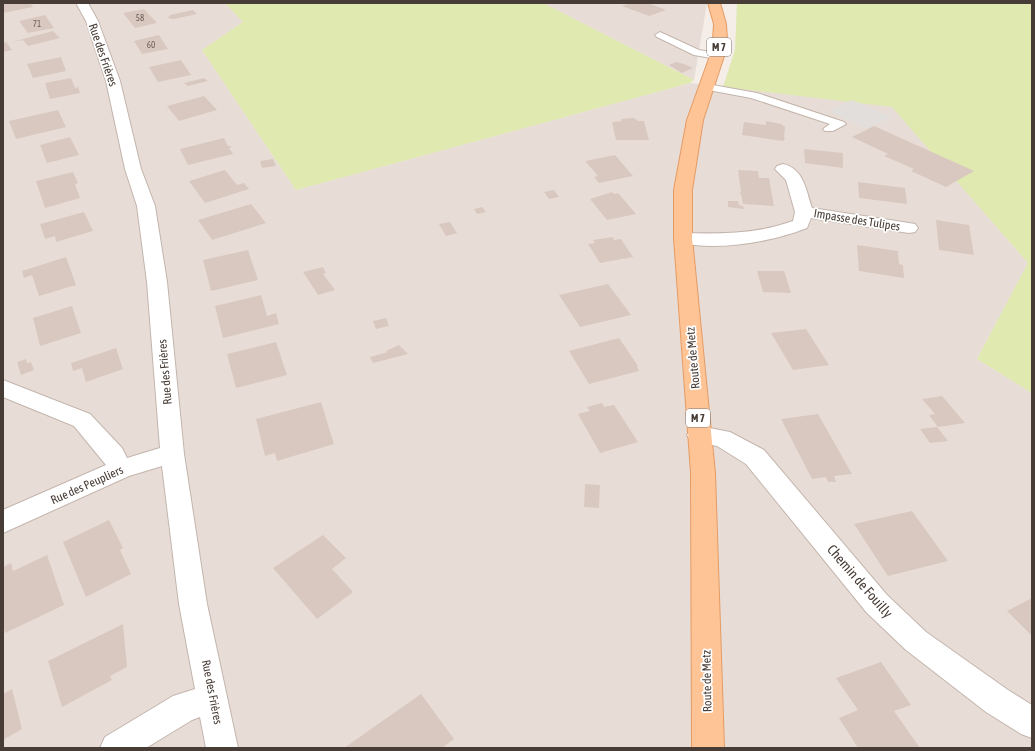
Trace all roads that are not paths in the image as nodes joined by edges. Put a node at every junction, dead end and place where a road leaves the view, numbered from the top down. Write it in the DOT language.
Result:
graph roads {
  1 [pos="82,3"];
  2 [pos="714,3"];
  3 [pos="660,35"];
  4 [pos="717,56"];
  5 [pos="706,89"];
  6 [pos="829,129"];
  7 [pos="783,169"];
  8 [pos="804,212"];
  9 [pos="909,228"];
  10 [pos="683,238"];
  11 [pos="3,388"];
  12 [pos="699,435"];
  13 [pos="172,454"];
  14 [pos="121,469"];
  15 [pos="3,522"];
  16 [pos="213,698"];
  17 [pos="1032,723"];
  18 [pos="116,748"];
  19 [pos="222,748"];
  20 [pos="708,748"];
  1 -- 13 [label="street, Rue des Frières"];
  2 -- 4 [label="main road, M 7"];
  3 -- 4 [label="lane"];
  4 -- 5 [label="main road, M 7"];
  5 -- 6 [label="lane"];
  5 -- 10 [label="main road, Route de Metz / M 7"];
  7 -- 8 [label="street, Impasse des Tulipes"];
  8 -- 9 [label="street, Impasse des Tulipes"];
  8 -- 10 [label="street, Impasse des Tulipes"];
  10 -- 12 [label="main road, Route de Metz / M 7"];
  11 -- 14 [label="street"];
  12 -- 17 [label="street, Chemin de Fouilly"];
  12 -- 20 [label="main road, Route de Metz / M 7"];
  13 -- 14 [label="street, Rue des Peupliers"];
  13 -- 16 [label="street, Rue des Frières"];
  14 -- 15 [label="street, Rue des Peupliers"];
  16 -- 18 [label="street"];
  16 -- 19 [label="street, Rue des Frières"];
}
